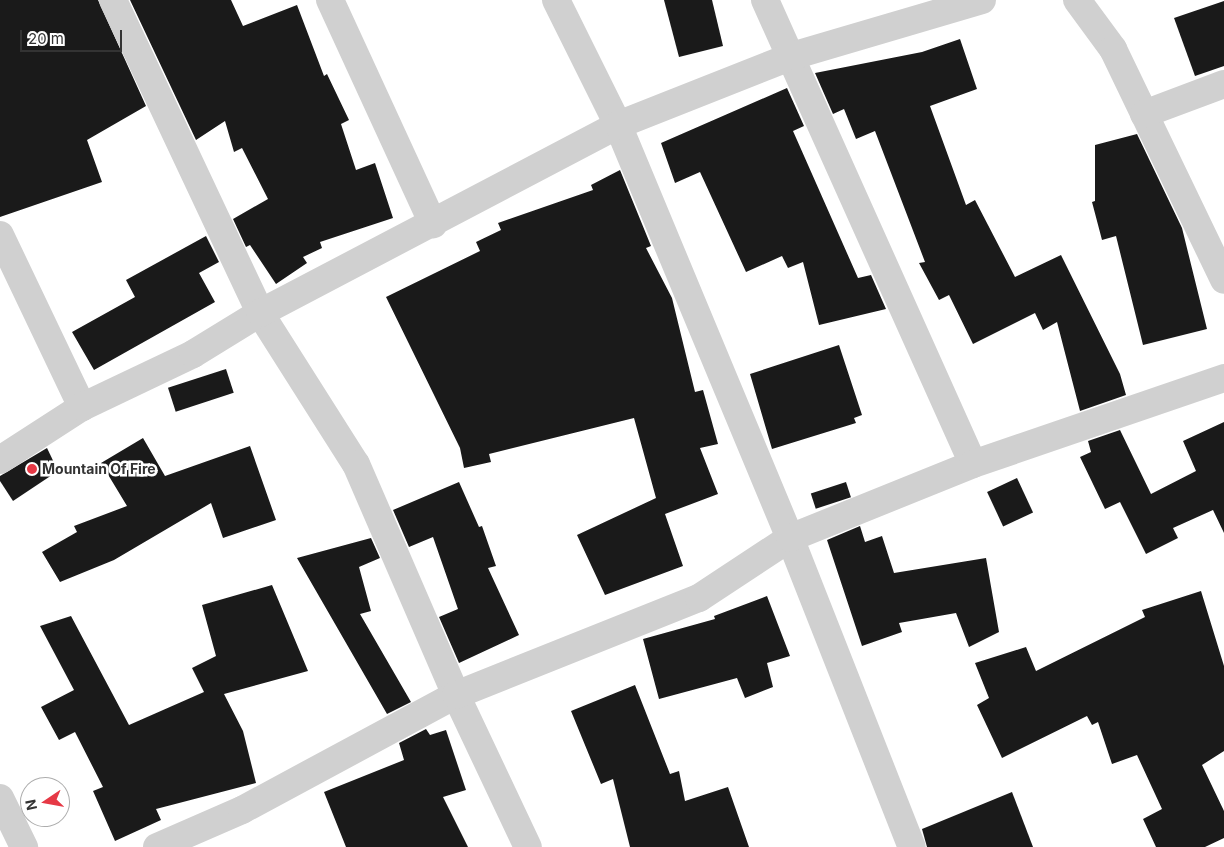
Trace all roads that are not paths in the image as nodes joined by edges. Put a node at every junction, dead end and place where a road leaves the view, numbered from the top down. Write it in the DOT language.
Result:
graph roads {
  1 [pos="113,0"];
  2 [pos="330,0"];
  3 [pos="556,0"];
  4 [pos="765,0"];
  5 [pos="982,0"];
  6 [pos="1077,0"];
  7 [pos="792,56"];
  8 [pos="1224,84"];
  9 [pos="1144,114"];
  10 [pos="618,125"];
  11 [pos="433,224"];
  12 [pos="0,235"];
  13 [pos="1218,252"];
  14 [pos="1224,280"];
  15 [pos="260,313"];
  16 [pos="1224,378"];
  17 [pos="82,407"];
  18 [pos="0,460"];
  19 [pos="973,464"];
  20 [pos="790,538"];
  21 [pos="456,694"];
  22 [pos="0,798"];
  23 [pos="24,847"];
  24 [pos="157,847"];
  25 [pos="528,847"];
  26 [pos="912,847"];
  1 -- 15 [label="street"];
  2 -- 11 [label="street"];
  3 -- 10 [label="street"];
  4 -- 7 [label="street"];
  5 -- 7 [label="street"];
  6 -- 9 [label="street"];
  7 -- 10 [label="street"];
  7 -- 19 [label="street"];
  8 -- 9 [label="street"];
  9 -- 13 [label="street"];
  10 -- 11 [label="street"];
  10 -- 20 [label="street"];
  11 -- 15 [label="street"];
  12 -- 17 [label="street"];
  13 -- 14 [label="street"];
  15 -- 17 [label="street"];
  15 -- 21 [label="street"];
  16 -- 19 [label="street"];
  17 -- 18 [label="street"];
  19 -- 20 [label="street"];
  20 -- 21 [label="street"];
  20 -- 26 [label="street"];
  21 -- 24 [label="street"];
  21 -- 25 [label="street"];
  22 -- 23 [label="street"];
}
